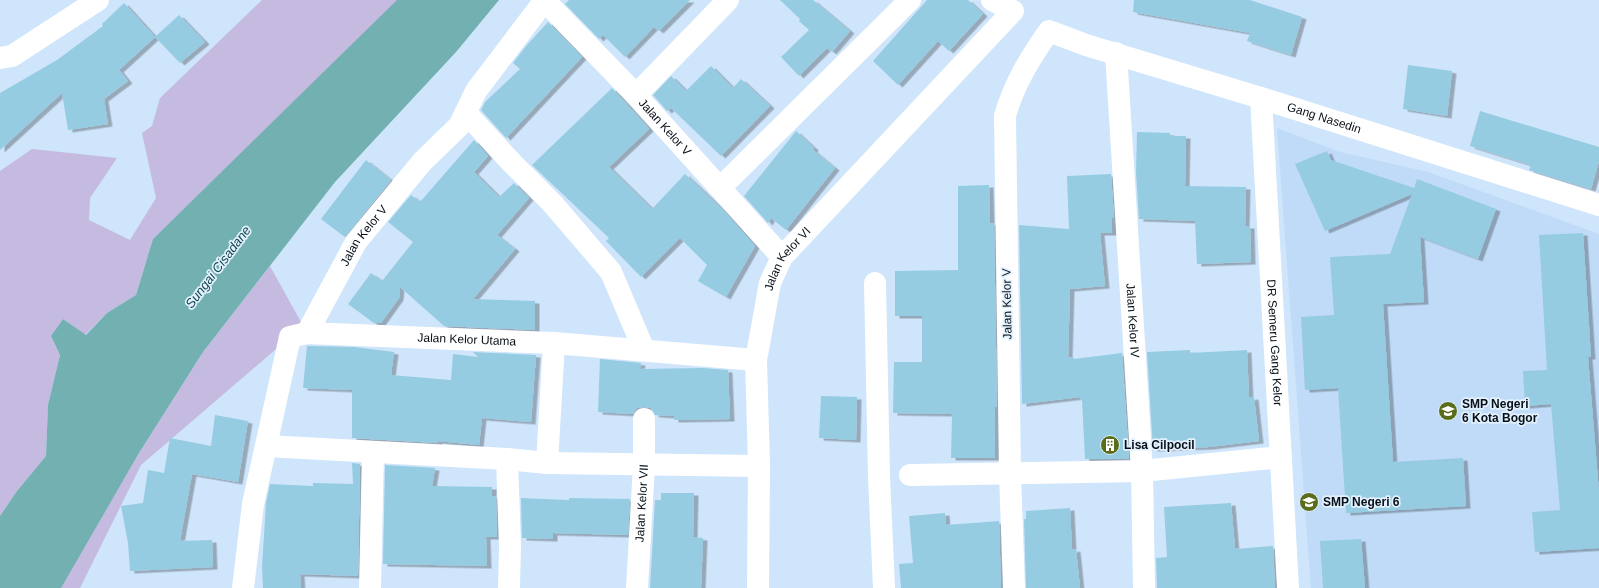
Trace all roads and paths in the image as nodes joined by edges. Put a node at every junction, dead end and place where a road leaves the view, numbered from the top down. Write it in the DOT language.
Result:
graph roads {
  1 [pos="98,0"];
  2 [pos="545,0"];
  3 [pos="728,0"];
  4 [pos="910,0"];
  5 [pos="992,0"];
  6 [pos="1049,31"];
  7 [pos="1116,53"];
  8 [pos="0,58"];
  9 [pos="636,95"];
  10 [pos="1261,98"];
  11 [pos="466,114"];
  12 [pos="720,188"];
  13 [pos="1599,205"];
  14 [pos="782,257"];
  15 [pos="875,283"];
  16 [pos="307,333"];
  17 [pos="554,343"];
  18 [pos="644,350"];
  19 [pos="756,360"];
  20 [pos="644,419"];
  21 [pos="266,446"];
  22 [pos="373,452"];
  23 [pos="1281,457"];
  24 [pos="507,459"];
  25 [pos="547,463"];
  26 [pos="644,465"];
  27 [pos="759,466"];
  28 [pos="1142,471"];
  29 [pos="1010,474"];
  30 [pos="910,475"];
  31 [pos="243,588"];
  32 [pos="370,588"];
  33 [pos="509,588"];
  34 [pos="637,588"];
  35 [pos="758,588"];
  36 [pos="884,588"];
  37 [pos="1014,588"];
  38 [pos="1144,588"];
  39 [pos="1288,588"];
  1 -- 8 [label="street"];
  2 -- 9 [label="street, Jalan Kelor V"];
  2 -- 11 [label="street, Jalan Kelor V"];
  3 -- 9 [label="street"];
  4 -- 12 [label="street"];
  5 -- 14 [label="street, Jalan Kelor VI"];
  6 -- 7 [label="street, Gang Nasedin"];
  6 -- 29 [label="street, Jalan Kelor V"];
  7 -- 10 [label="street, Gang Nasedin"];
  7 -- 28 [label="street, Jalan Kelor IV"];
  9 -- 12 [label="street, Jalan Kelor V"];
  10 -- 13 [label="street, Gang Nasedin"];
  10 -- 23 [label="street, DR Semeru Gang Kelor"];
  11 -- 16 [label="street, Jalan Kelor V"];
  11 -- 18 [label="street"];
  12 -- 14 [label="street, Jalan Kelor V"];
  14 -- 19 [label="street, Jalan Kelor VI"];
  15 -- 36 [label="street"];
  16 -- 17 [label="street, Jalan Kelor Utama"];
  16 -- 21 [label="street, Jalan Kelor Utama"];
  17 -- 18 [label="street, Jalan Kelor Utama"];
  17 -- 25 [label="street"];
  18 -- 19 [label="street, Jalan Kelor Utama"];
  19 -- 27 [label="street, Jalan Kelor VI"];
  20 -- 26 [label="street, Jalan Kelor VII"];
  21 -- 22 [label="street"];
  21 -- 31 [label="street, Jalan Kelor Utama"];
  22 -- 24 [label="street"];
  22 -- 32 [label="street"];
  23 -- 28 [label="street"];
  23 -- 39 [label="street, DR Semeru Gang Kelor"];
  24 -- 25 [label="street"];
  24 -- 33 [label="street"];
  25 -- 26 [label="street"];
  26 -- 27 [label="street"];
  26 -- 34 [label="street, Jalan Kelor VII"];
  27 -- 35 [label="street, Jalan Kelor VI"];
  28 -- 29 [label="street"];
  28 -- 38 [label="street, Jalan Kelor IV"];
  29 -- 30 [label="street"];
  29 -- 37 [label="street, Jalan Kelor V"];
}
